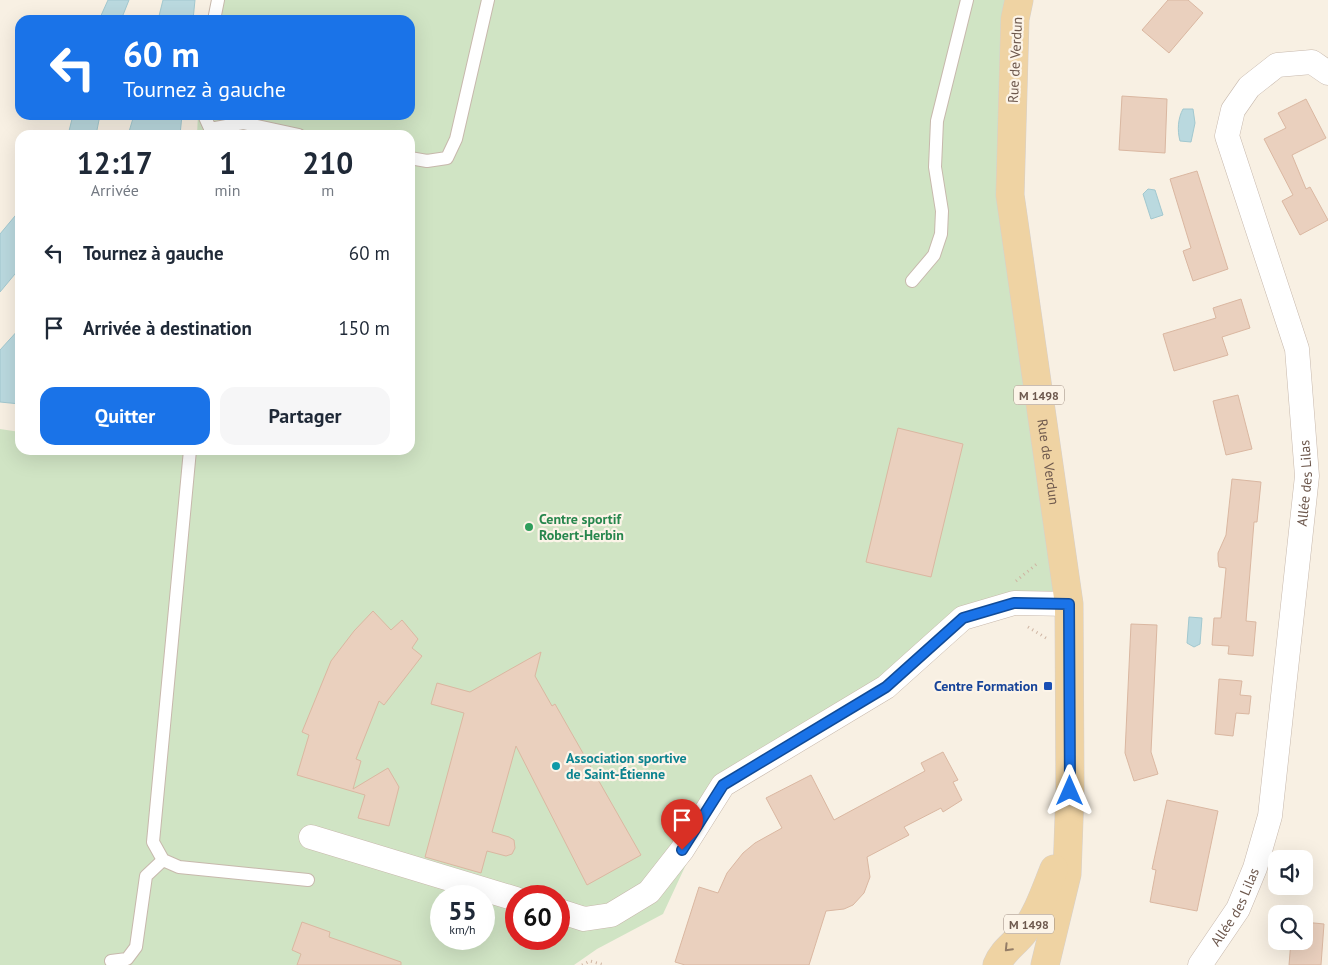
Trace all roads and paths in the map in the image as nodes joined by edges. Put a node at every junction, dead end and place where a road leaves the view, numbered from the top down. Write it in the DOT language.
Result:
graph roads {
  1 [pos="218,0"];
  2 [pos="488,0"];
  3 [pos="967,0"];
  4 [pos="1019,0"];
  5 [pos="215,15"];
  6 [pos="1328,73"];
  7 [pos="218,130"];
  8 [pos="276,130"];
  9 [pos="415,159"];
  10 [pos="912,282"];
  11 [pos="190,455"];
  12 [pos="1041,560"];
  13 [pos="1008,585"];
  14 [pos="1069,604"];
  15 [pos="1026,626"];
  16 [pos="1048,640"];
  17 [pos="1067,835"];
  18 [pos="311,837"];
  19 [pos="163,860"];
  20 [pos="308,880"];
  21 [pos="505,896"];
  22 [pos="570,915"];
  23 [pos="111,961"];
  24 [pos="582,965"];
  25 [pos="604,965"];
  26 [pos="997,965"];
  27 [pos="1045,965"];
  28 [pos="1200,965"];
  1 -- 5 [label="lane"];
  2 -- 9 [label="lane"];
  3 -- 10 [label="lane"];
  4 -- 14 [label="main road, Rue de Verdun / M 1498"];
  6 -- 28 [label="street, Allée des Lilas"];
  7 -- 8 [label="lane"];
  11 -- 19 [label="lane"];
  12 -- 13 [label="path"];
  14 -- 17 [label="main road, Rue de Verdun / M 1498"];
  14 -- 22 [label="street"];
  15 -- 16 [label="path"];
  17 -- 26 [label="main road, Rue de Verdun / M 1498, one-way"];
  17 -- 27 [label="main road, Rue de Verdun / M 1498"];
  18 -- 21 [label="street"];
  19 -- 20 [label="lane"];
  19 -- 23 [label="lane"];
  24 -- 25 [label="path"];
}
